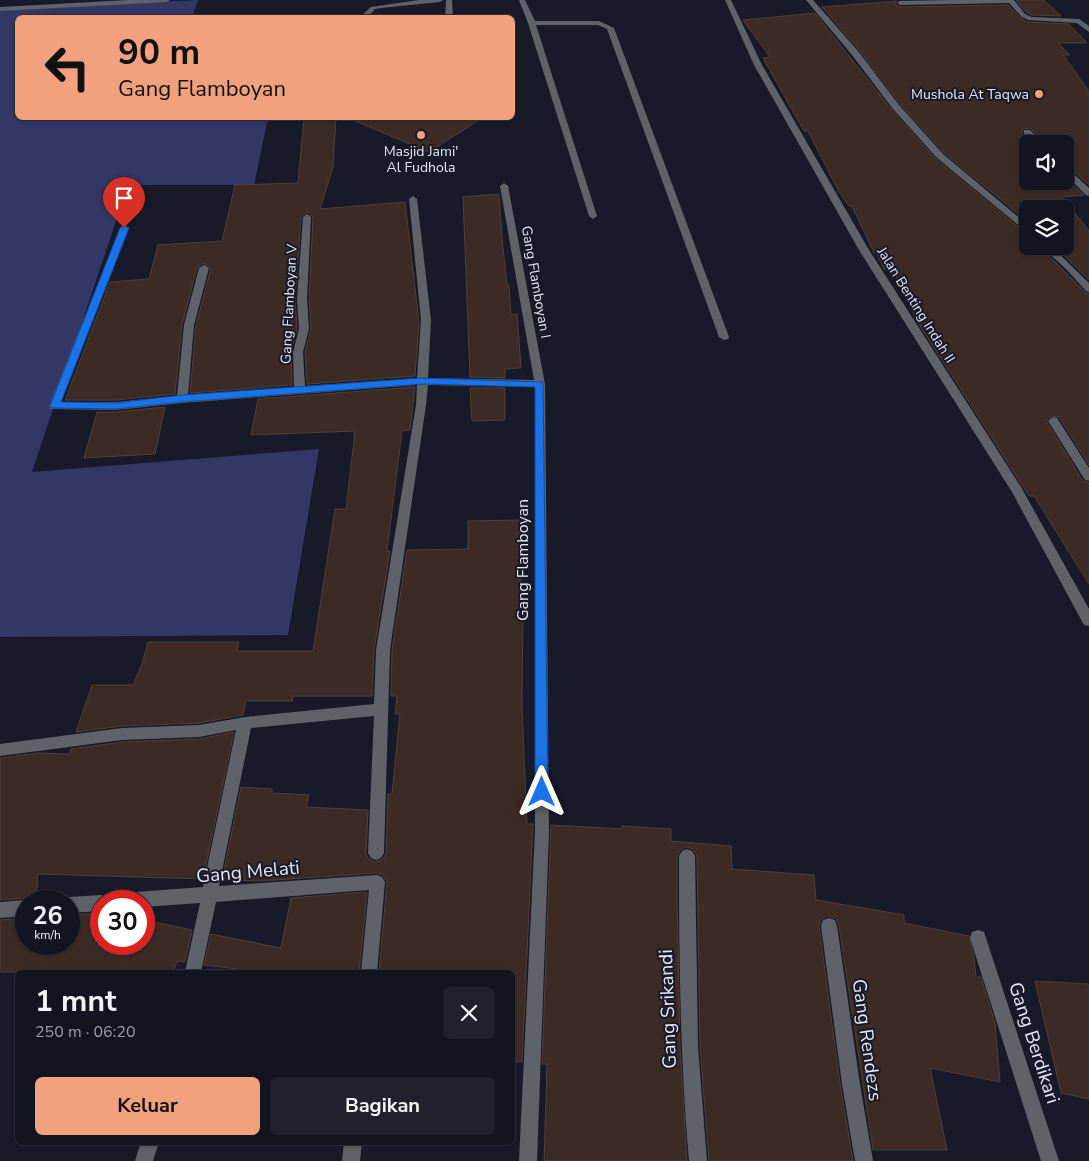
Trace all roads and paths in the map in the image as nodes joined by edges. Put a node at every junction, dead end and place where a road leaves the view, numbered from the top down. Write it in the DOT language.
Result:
graph roads {
  1 [pos="167,0"];
  2 [pos="440,0"];
  3 [pos="448,0"];
  4 [pos="522,0"];
  5 [pos="728,0"];
  6 [pos="809,0"];
  7 [pos="1011,1"];
  8 [pos="900,3"];
  9 [pos="0,9"];
  10 [pos="366,15"];
  11 [pos="448,15"];
  12 [pos="532,23"];
  13 [pos="1089,30"];
  14 [pos="1027,132"];
  15 [pos="1030,135"];
  16 [pos="1074,178"];
  17 [pos="504,186"];
  18 [pos="1089,193"];
  19 [pos="413,199"];
  20 [pos="593,216"];
  21 [pos="307,217"];
  22 [pos="1019,222"];
  23 [pos="124,228"];
  24 [pos="1055,255"];
  25 [pos="204,268"];
  26 [pos="1089,289"];
  27 [pos="724,337"];
  28 [pos="422,381"];
  29 [pos="540,384"];
  30 [pos="300,391"];
  31 [pos="182,398"];
  32 [pos="1053,421"];
  33 [pos="1089,476"];
  34 [pos="1089,621"];
  35 [pos="381,709"];
  36 [pos="245,723"];
  37 [pos="0,750"];
  38 [pos="376,853"];
  39 [pos="687,856"];
  40 [pos="211,895"];
  41 [pos="155,899"];
  42 [pos="15,909"];
  43 [pos="0,910"];
  44 [pos="830,926"];
  45 [pos="978,938"];
  46 [pos="193,970"];
  47 [pos="369,970"];
  48 [pos="149,1145"];
  49 [pos="354,1145"];
  50 [pos="144,1161"];
  51 [pos="351,1161"];
  52 [pos="528,1161"];
  53 [pos="698,1161"];
  54 [pos="864,1161"];
  55 [pos="1050,1161"];
  1 -- 9 [label="street"];
  2 -- 10 [label="street"];
  3 -- 11 [label="street"];
  4 -- 12 [label="street"];
  5 -- 34 [label="street, Jalan Benting Indah II"];
  6 -- 22 [label="street"];
  7 -- 8 [label="street"];
  7 -- 13 [label="street"];
  12 -- 20 [label="street"];
  12 -- 27 [label="street"];
  14 -- 15 [label="street"];
  16 -- 18 [label="street"];
  17 -- 29 [label="street, Gang Flamboyan I"];
  19 -- 28 [label="street"];
  21 -- 30 [label="street, Gang Flamboyan V"];
  23 -- 31 [label="street"];
  24 -- 26 [label="street"];
  25 -- 31 [label="street"];
  28 -- 29 [label="street"];
  28 -- 30 [label="street"];
  28 -- 35 [label="street"];
  29 -- 52 [label="street, Gang Flamboyan"];
  30 -- 31 [label="street"];
  32 -- 33 [label="street"];
  35 -- 36 [label="street"];
  35 -- 38 [label="street"];
  36 -- 37 [label="street"];
  36 -- 40 [label="street"];
  39 -- 53 [label="street, Gang Srikandi"];
  40 -- 41 [label="street, Gang Melati"];
  40 -- 46 [label="street"];
  40 -- 47 [label="street, Gang Melati"];
  42 -- 43 [label="street"];
  44 -- 54 [label="street, Gang Rendezs"];
  45 -- 55 [label="street, Gang Berdikari"];
  48 -- 50 [label="street"];
  49 -- 51 [label="street"];
}
